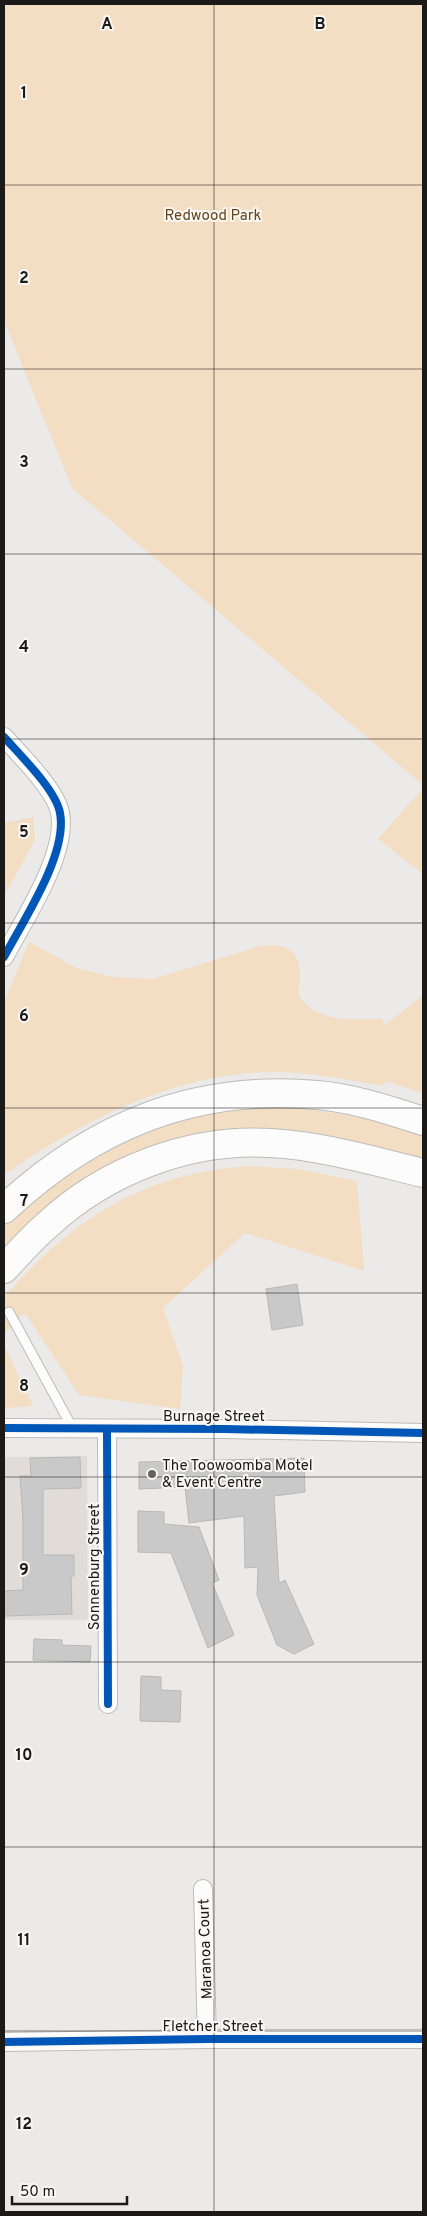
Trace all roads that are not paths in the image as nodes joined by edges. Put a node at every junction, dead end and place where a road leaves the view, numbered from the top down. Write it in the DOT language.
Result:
graph roads {
  1 [pos="4,737"];
  2 [pos="4,957"];
  3 [pos="423,1121"];
  4 [pos="423,1173"];
  5 [pos="4,1209"];
  6 [pos="4,1269"];
  7 [pos="9,1312"];
  8 [pos="4,1428"];
  9 [pos="107,1429"];
  10 [pos="73,1430"];
  11 [pos="423,1433"];
  12 [pos="108,1704"];
  13 [pos="203,1889"];
  14 [pos="207,2039"];
  15 [pos="423,2039"];
  16 [pos="4,2042"];
  1 -- 2 [label="street"];
  3 -- 5 [label="highway"];
  4 -- 6 [label="highway"];
  7 -- 10 [label="lane"];
  8 -- 10 [label="street, Burnage Street"];
  9 -- 10 [label="street, Burnage Street"];
  9 -- 11 [label="street, Burnage Street"];
  9 -- 12 [label="street, Sonnenburg Street"];
  13 -- 14 [label="street, Maranoa Court"];
  14 -- 15 [label="street, Fletcher Street"];
  14 -- 16 [label="street, Fletcher Street"];
}
